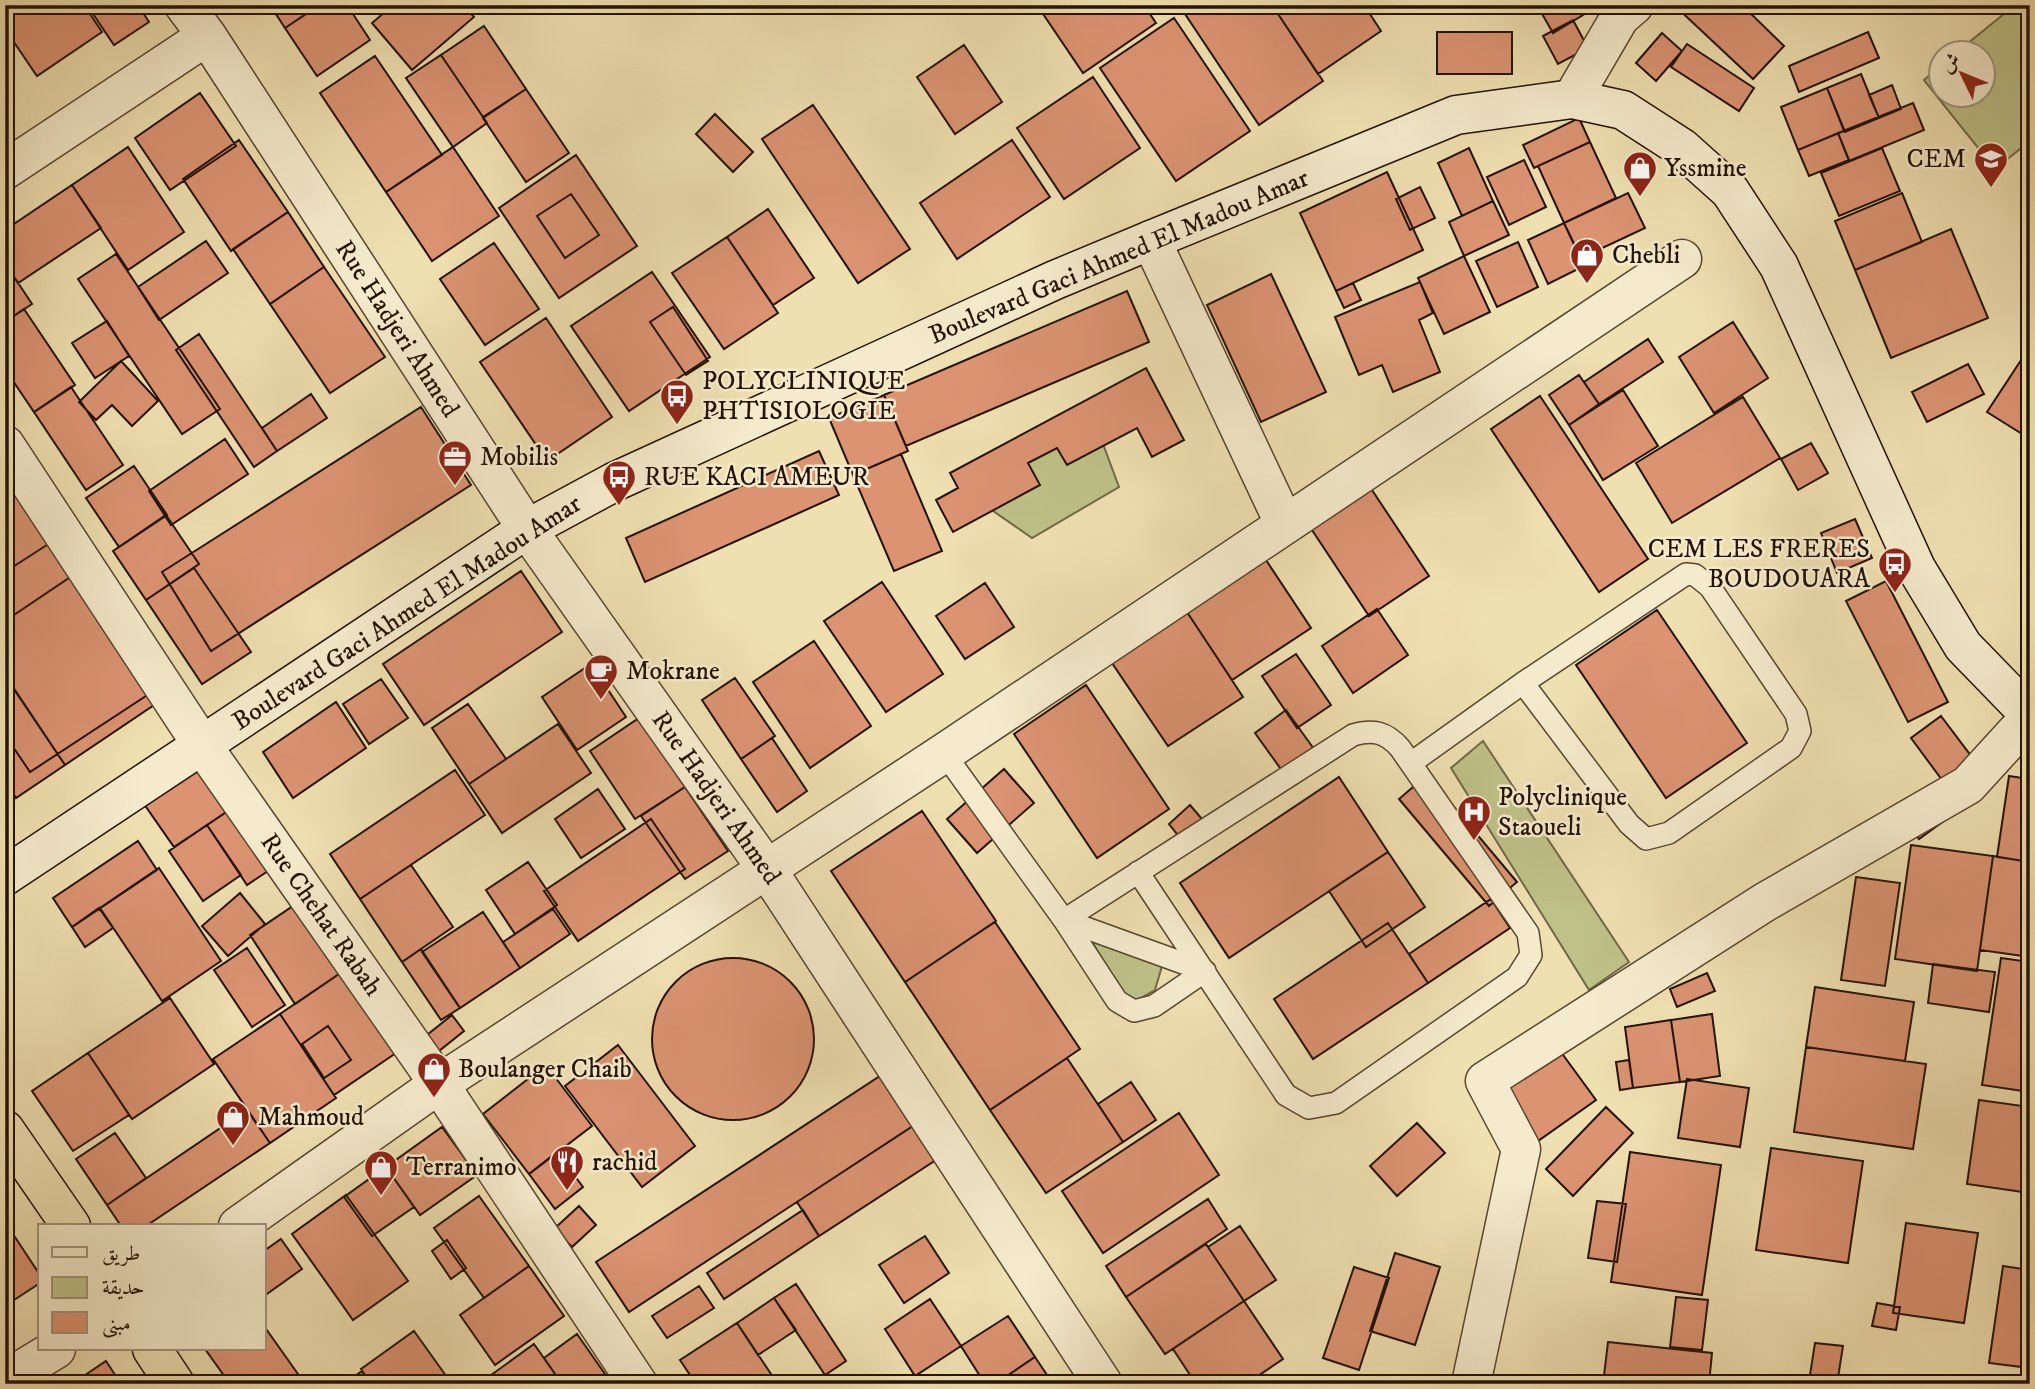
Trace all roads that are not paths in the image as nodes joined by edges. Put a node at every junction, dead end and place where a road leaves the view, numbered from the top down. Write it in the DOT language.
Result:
graph roads {
  1 [pos="184,5"];
  2 [pos="1634,5"];
  3 [pos="207,36"];
  4 [pos="1572,99"];
  5 [pos="5,170"];
  6 [pos="1150,240"];
  7 [pos="1682,259"];
  8 [pos="5,445"];
  9 [pos="1285,525"];
  10 [pos="527,529"];
  11 [pos="1523,683"];
  12 [pos="2030,716"];
  13 [pos="202,745"];
  14 [pos="944,753"];
  15 [pos="1411,763"];
  16 [pos="766,868"];
  17 [pos="1138,872"];
  18 [pos="5,876"];
  19 [pos="1064,920"];
  20 [pos="1205,971"];
  21 [pos="439,1084"];
  22 [pos="5,1130"];
  23 [pos="70,1224"];
  24 [pos="241,1224"];
  25 [pos="54,1350"];
  26 [pos="153,1350"];
  27 [pos="5,1380"];
  28 [pos="175,1384"];
  29 [pos="638,1384"];
  30 [pos="1103,1384"];
  31 [pos="1471,1384"];
  1 -- 3 [label="street, Rue Hadjeri Ahmed"];
  2 -- 4 [label="street"];
  3 -- 5 [label="street"];
  3 -- 10 [label="street, Rue Hadjeri Ahmed"];
  4 -- 6 [label="street, Boulevard Gaci Ahmed El Madou Amar"];
  4 -- 12 [label="street, Boulevard Gaci Ahmed El Madou Amar"];
  6 -- 9 [label="street"];
  6 -- 10 [label="street, Boulevard Gaci Ahmed El Madou Amar"];
  7 -- 9 [label="street"];
  8 -- 13 [label="street, Rue Chehat Rabah"];
  9 -- 14 [label="street"];
  10 -- 13 [label="street, Boulevard Gaci Ahmed El Madou Amar"];
  10 -- 16 [label="street, Rue Hadjeri Ahmed"];
  11 -- 11 [label="lane"];
  11 -- 15 [label="lane"];
  12 -- 31 [label="street"];
  13 -- 18 [label="street, Boulevard Gaci Ahmed El Madou Amar"];
  13 -- 21 [label="street, Rue Chehat Rabah"];
  14 -- 16 [label="street"];
  14 -- 19 [label="lane"];
  15 -- 17 [label="lane"];
  15 -- 20 [label="lane"];
  16 -- 21 [label="street"];
  16 -- 30 [label="street, Rue Hadjeri Ahmed"];
  17 -- 19 [label="lane"];
  17 -- 20 [label="lane"];
  19 -- 20 [label="lane"];
  19 -- 20 [label="lane"];
  21 -- 24 [label="street"];
  21 -- 29 [label="street, Rue Chehat Rabah"];
  22 -- 23 [label="highway"];
  25 -- 27 [label="street"];
  26 -- 28 [label="highway"];
}
